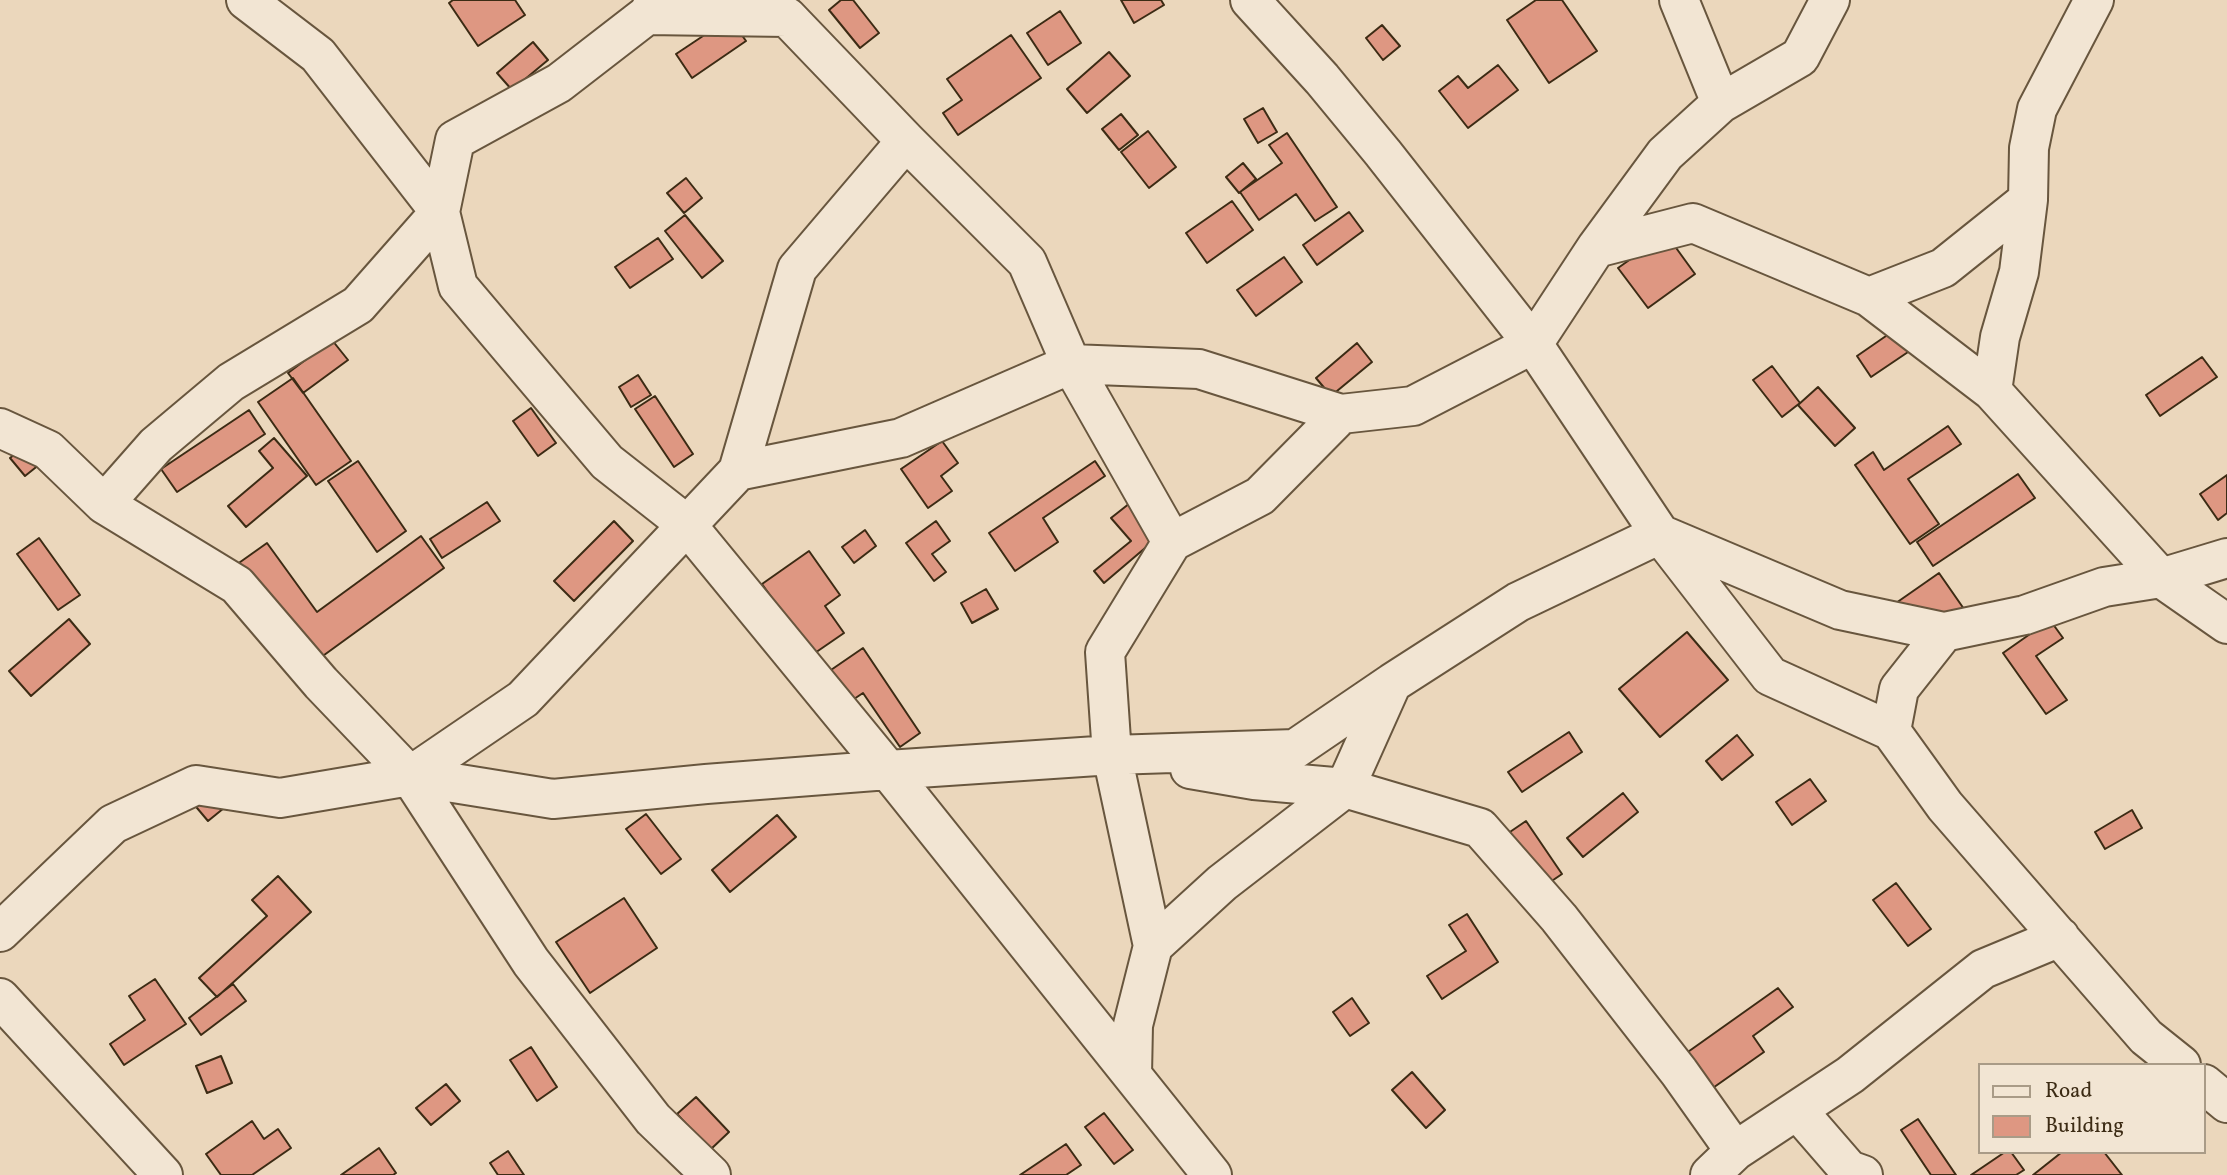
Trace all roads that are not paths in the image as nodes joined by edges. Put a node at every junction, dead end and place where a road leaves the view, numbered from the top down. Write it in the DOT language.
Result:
graph roads {
  1 [pos="246,0"];
  2 [pos="1250,0"];
  3 [pos="1679,0"];
  4 [pos="1830,0"];
  5 [pos="2094,0"];
  6 [pos="652,8"];
  7 [pos="788,8"];
  8 [pos="1721,103"];
  9 [pos="906,141"];
  10 [pos="2028,200"];
  11 [pos="440,212"];
  12 [pos="1597,248"];
  13 [pos="1869,297"];
  14 [pos="1533,344"];
  15 [pos="1072,364"];
  16 [pos="1992,391"];
  17 [pos="1340,414"];
  18 [pos="0,429"];
  19 [pos="738,471"];
  20 [pos="104,504"];
  21 [pos="686,524"];
  22 [pos="1660,534"];
  23 [pos="1172,542"];
  24 [pos="2227,558"];
  25 [pos="2161,578"];
  26 [pos="2227,624"];
  27 [pos="1944,632"];
  28 [pos="1392,683"];
  29 [pos="1891,732"];
  30 [pos="1112,755"];
  31 [pos="888,770"];
  32 [pos="410,776"];
  33 [pos="1345,788"];
  34 [pos="0,932"];
  35 [pos="2060,937"];
  36 [pos="1153,946"];
  37 [pos="0,998"];
  38 [pos="2178,1063"];
  39 [pos="1132,1075"];
  40 [pos="2206,1086"];
  41 [pos="2227,1103"];
  42 [pos="1797,1110"];
  43 [pos="1723,1163"];
  44 [pos="163,1175"];
  45 [pos="711,1175"];
  46 [pos="1212,1175"];
  47 [pos="1863,1175"];
  1 -- 11 [label="street"];
  2 -- 14 [label="street"];
  3 -- 8 [label="street"];
  4 -- 8 [label="street"];
  5 -- 10 [label="street"];
  6 -- 7 [label="street"];
  6 -- 11 [label="street"];
  7 -- 9 [label="street"];
  8 -- 12 [label="street"];
  9 -- 15 [label="street"];
  9 -- 19 [label="street"];
  10 -- 13 [label="street"];
  10 -- 16 [label="street"];
  11 -- 20 [label="street"];
  11 -- 21 [label="street"];
  12 -- 13 [label="street"];
  12 -- 14 [label="street"];
  13 -- 16 [label="street"];
  14 -- 17 [label="street"];
  14 -- 22 [label="street"];
  15 -- 17 [label="street"];
  15 -- 19 [label="street"];
  15 -- 23 [label="street"];
  16 -- 25 [label="street"];
  17 -- 23 [label="street"];
  18 -- 20 [label="street"];
  19 -- 21 [label="street"];
  20 -- 32 [label="street"];
  21 -- 31 [label="street"];
  21 -- 32 [label="street"];
  22 -- 27 [label="street"];
  22 -- 28 [label="street"];
  22 -- 29 [label="street"];
  23 -- 30 [label="street"];
  24 -- 25 [label="street"];
  25 -- 26 [label="street"];
  25 -- 27 [label="street"];
  27 -- 29 [label="street"];
  28 -- 30 [label="street"];
  28 -- 33 [label="street"];
  29 -- 35 [label="street"];
  30 -- 31 [label="street"];
  30 -- 33 [label="street"];
  30 -- 36 [label="street"];
  31 -- 32 [label="street"];
  31 -- 39 [label="street"];
  32 -- 34 [label="street"];
  32 -- 45 [label="street"];
  33 -- 36 [label="street"];
  33 -- 43 [label="street"];
  35 -- 38 [label="street"];
  35 -- 42 [label="street"];
  36 -- 39 [label="street"];
  37 -- 44 [label="street"];
  39 -- 46 [label="street"];
  40 -- 41 [label="street"];
  42 -- 43 [label="street"];
  42 -- 47 [label="street"];
}
